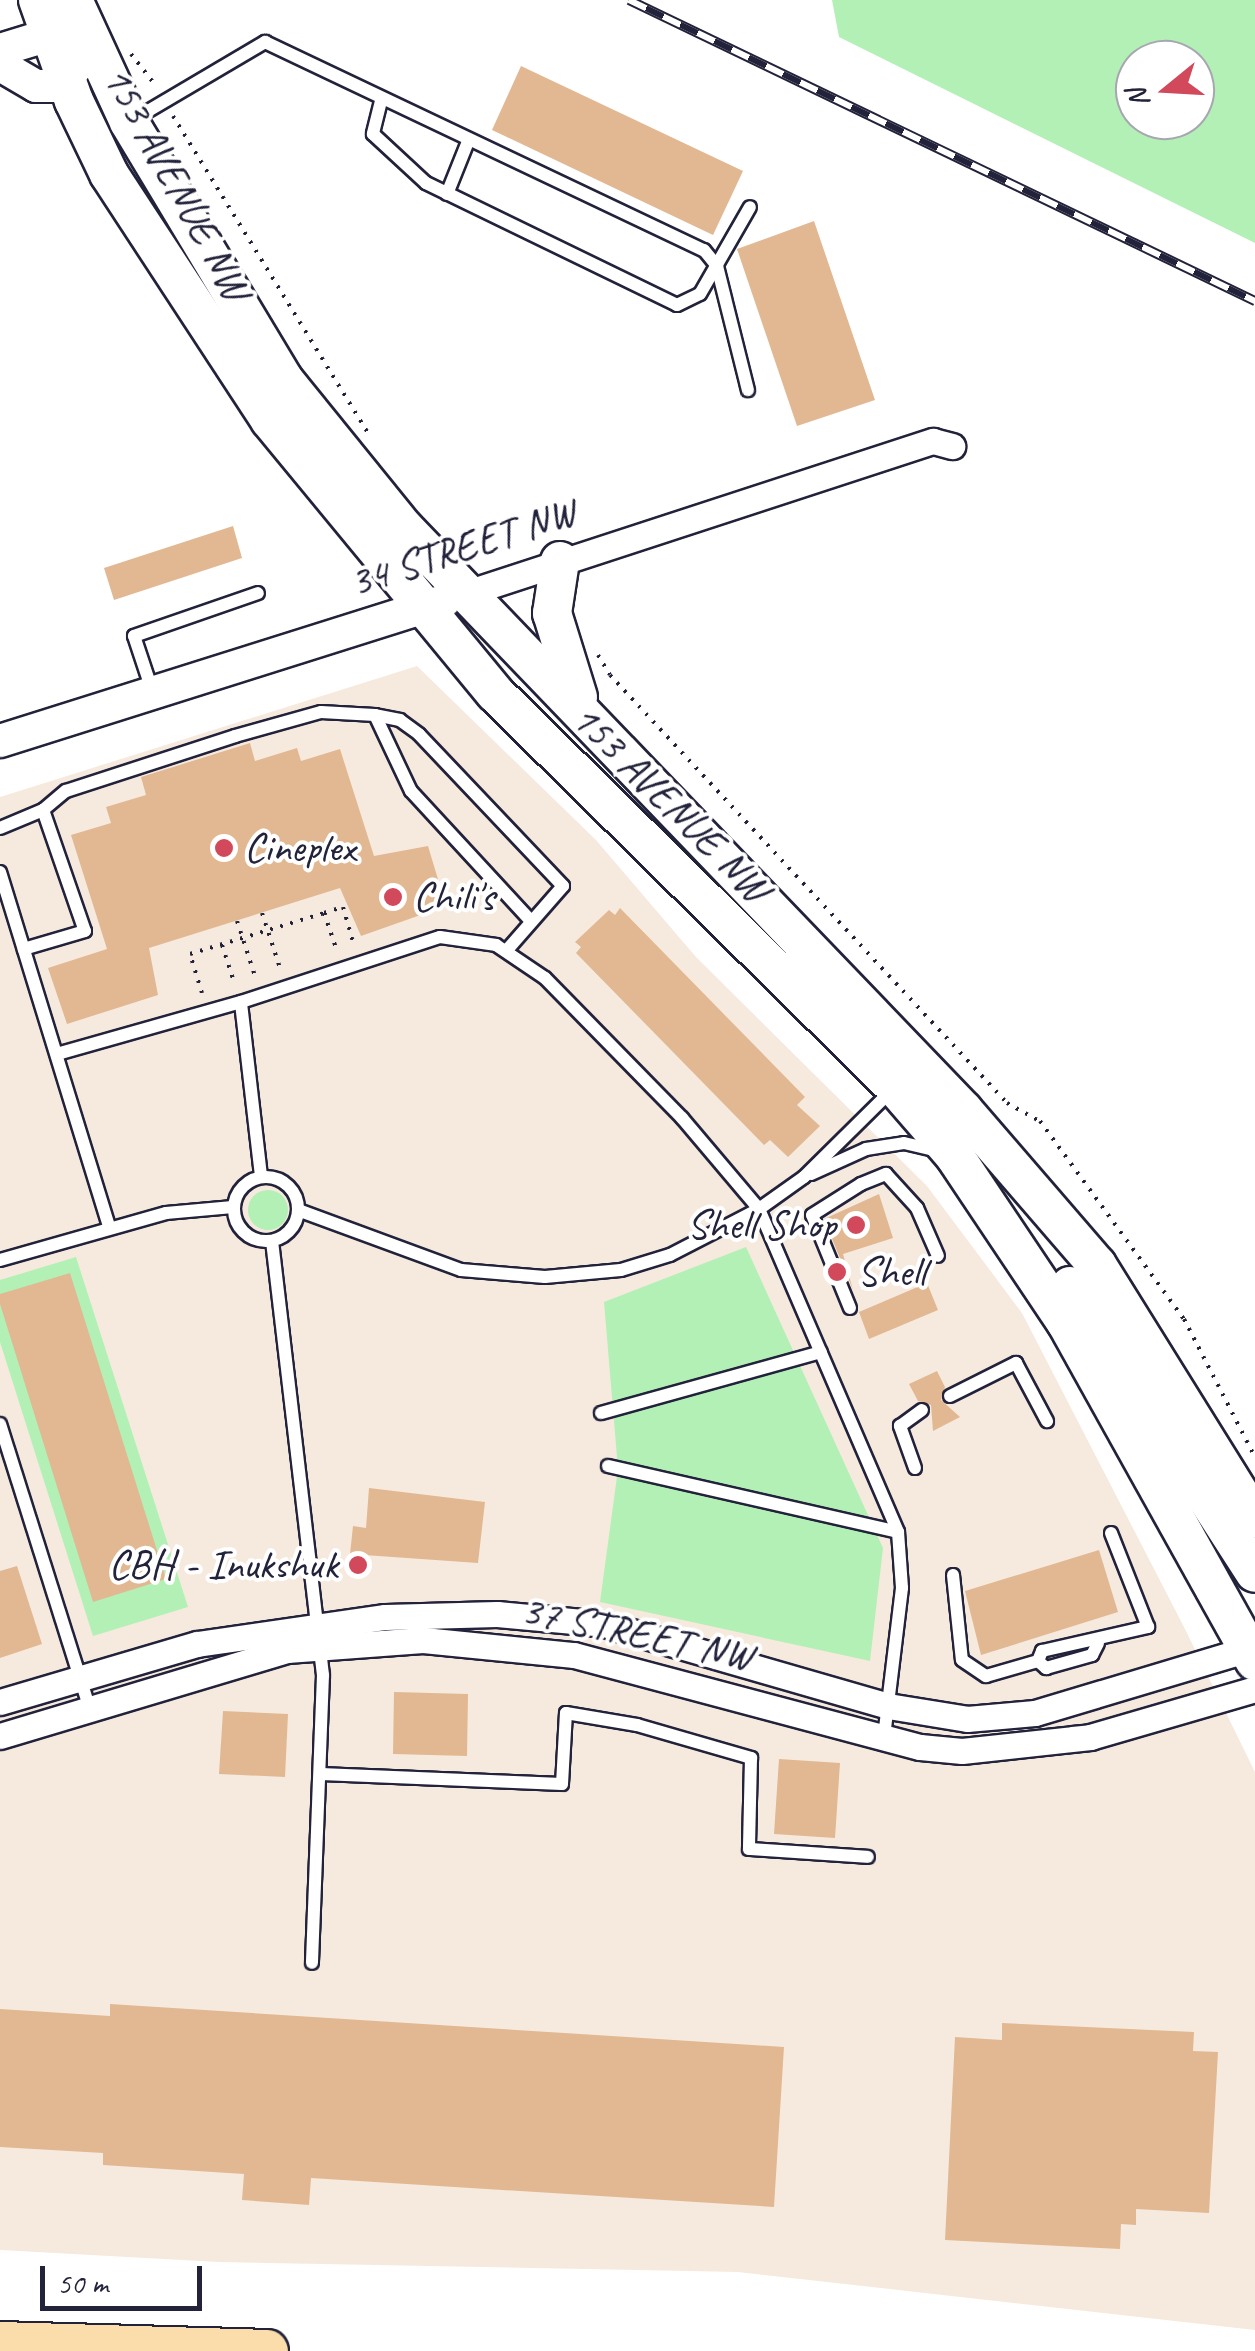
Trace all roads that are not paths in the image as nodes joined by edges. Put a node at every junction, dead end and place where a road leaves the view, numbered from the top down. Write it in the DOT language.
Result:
graph roads {
  1 [pos="72,0"];
  2 [pos="44,17"];
  3 [pos="93,47"];
  4 [pos="0,50"];
  5 [pos="0,66"];
  6 [pos="68,85"];
  7 [pos="382,101"];
  8 [pos="129,122"];
  9 [pos="469,139"];
  10 [pos="447,194"];
  11 [pos="750,208"];
  12 [pos="716,266"];
  13 [pos="748,390"];
  14 [pos="952,446"];
  15 [pos="560,561"];
  16 [pos="467,593"];
  17 [pos="258,594"];
  18 [pos="422,607"];
  19 [pos="153,692"];
  20 [pos="375,715"];
  21 [pos="586,718"];
  22 [pos="0,741"];
  23 [pos="43,810"];
  24 [pos="0,828"];
  25 [pos="0,872"];
  26 [pos="529,919"];
  27 [pos="24,949"];
  28 [pos="507,950"];
  29 [pos="241,1002"];
  30 [pos="57,1054"];
  31 [pos="895,1087"];
  32 [pos="988,1136"];
  33 [pos="954,1155"];
  34 [pos="262,1176"];
  35 [pos="804,1177"];
  36 [pos="232,1207"];
  37 [pos="758,1209"];
  38 [pos="298,1210"];
  39 [pos="997,1214"];
  40 [pos="109,1227"];
  41 [pos="272,1241"];
  42 [pos="938,1256"];
  43 [pos="0,1260"];
  44 [pos="850,1308"];
  45 [pos="821,1352"];
  46 [pos="950,1396"];
  47 [pos="922,1410"];
  48 [pos="601,1413"];
  49 [pos="1047,1421"];
  50 [pos="0,1424"];
  51 [pos="608,1466"];
  52 [pos="914,1468"];
  53 [pos="1255,1519"];
  54 [pos="898,1532"];
  55 [pos="1111,1533"];
  56 [pos="1255,1573"];
  57 [pos="953,1575"];
  58 [pos="318,1634"];
  59 [pos="1253,1652"];
  60 [pos="79,1678"];
  61 [pos="1255,1689"];
  62 [pos="0,1702"];
  63 [pos="888,1706"];
  64 [pos="89,1708"];
  65 [pos="0,1736"];
  66 [pos="884,1736"];
  67 [pos="321,1774"];
  68 [pos="868,1858"];
  69 [pos="312,1963"];
  70 [pos="0,2344"];
  71 [pos="267,2351"];
  1 -- 3 [label="main road, 153 AVENUE NW"];
  2 -- 3 [label="street"];
  2 -- 4 [label="street"];
  2 -- 6 [label="main road, 153 AVENUE NW"];
  3 -- 6 [label="street"];
  3 -- 8 [label="main road, 153 AVENUE NW"];
  5 -- 6 [label="street"];
  6 -- 18 [label="main road, 153 AVENUE NW"];
  7 -- 8 [label="lane"];
  7 -- 9 [label="lane"];
  7 -- 10 [label="lane"];
  8 -- 16 [label="main road, 153 AVENUE NW"];
  9 -- 10 [label="lane"];
  9 -- 12 [label="lane"];
  10 -- 12 [label="lane"];
  11 -- 12 [label="lane"];
  12 -- 13 [label="lane"];
  14 -- 15 [label="street, 34 STREET NW"];
  15 -- 16 [label="street, 34 STREET NW"];
  15 -- 21 [label="main road"];
  16 -- 18 [label="street, 34 STREET NW"];
  16 -- 21 [label="main road, 153 AVENUE NW"];
  17 -- 19 [label="lane"];
  18 -- 19 [label="street, 34 STREET NW"];
  18 -- 31 [label="main road, 153 AVENUE NW"];
  19 -- 22 [label="street, 34 STREET NW"];
  20 -- 23 [label="lane"];
  20 -- 26 [label="lane"];
  20 -- 26 [label="lane"];
  21 -- 32 [label="main road, 153 AVENUE NW"];
  23 -- 24 [label="lane"];
  23 -- 27 [label="lane"];
  25 -- 27 [label="lane"];
  26 -- 28 [label="lane"];
  27 -- 30 [label="lane"];
  28 -- 29 [label="lane"];
  28 -- 37 [label="lane"];
  29 -- 30 [label="lane"];
  29 -- 34 [label="lane"];
  30 -- 40 [label="lane"];
  31 -- 32 [label="lane"];
  31 -- 33 [label="main road, 153 AVENUE NW"];
  31 -- 35 [label="lane"];
  32 -- 53 [label="main road, 153 AVENUE NW"];
  33 -- 35 [label="lane"];
  33 -- 39 [label="main road, 153 AVENUE NW"];
  34 -- 36 [label="lane"];
  34 -- 38 [label="lane"];
  35 -- 37 [label="lane"];
  36 -- 40 [label="lane"];
  36 -- 41 [label="lane"];
  37 -- 38 [label="lane"];
  37 -- 45 [label="lane"];
  38 -- 41 [label="lane"];
  39 -- 56 [label="main road"];
  39 -- 59 [label="main road, 153 AVENUE NW"];
  40 -- 43 [label="lane"];
  41 -- 58 [label="lane"];
  42 -- 44 [label="lane"];
  45 -- 48 [label="lane"];
  45 -- 54 [label="lane"];
  46 -- 49 [label="lane"];
  47 -- 52 [label="lane"];
  50 -- 60 [label="lane"];
  51 -- 54 [label="lane"];
  54 -- 63 [label="lane"];
  55 -- 57 [label="lane"];
  58 -- 60 [label="street, 37 STREET NW"];
  58 -- 63 [label="street, 37 STREET NW"];
  58 -- 64 [label="street, 37 STREET NW"];
  58 -- 66 [label="street, 37 STREET NW"];
  58 -- 67 [label="lane"];
  59 -- 63 [label="street, 37 STREET NW"];
  60 -- 62 [label="street, 37 STREET NW"];
  60 -- 64 [label="lane"];
  61 -- 66 [label="street, 37 STREET NW"];
  63 -- 66 [label="lane"];
  64 -- 65 [label="street, 37 STREET NW"];
  67 -- 68 [label="lane"];
  67 -- 69 [label="lane"];
  70 -- 71 [label="main road"];
}
